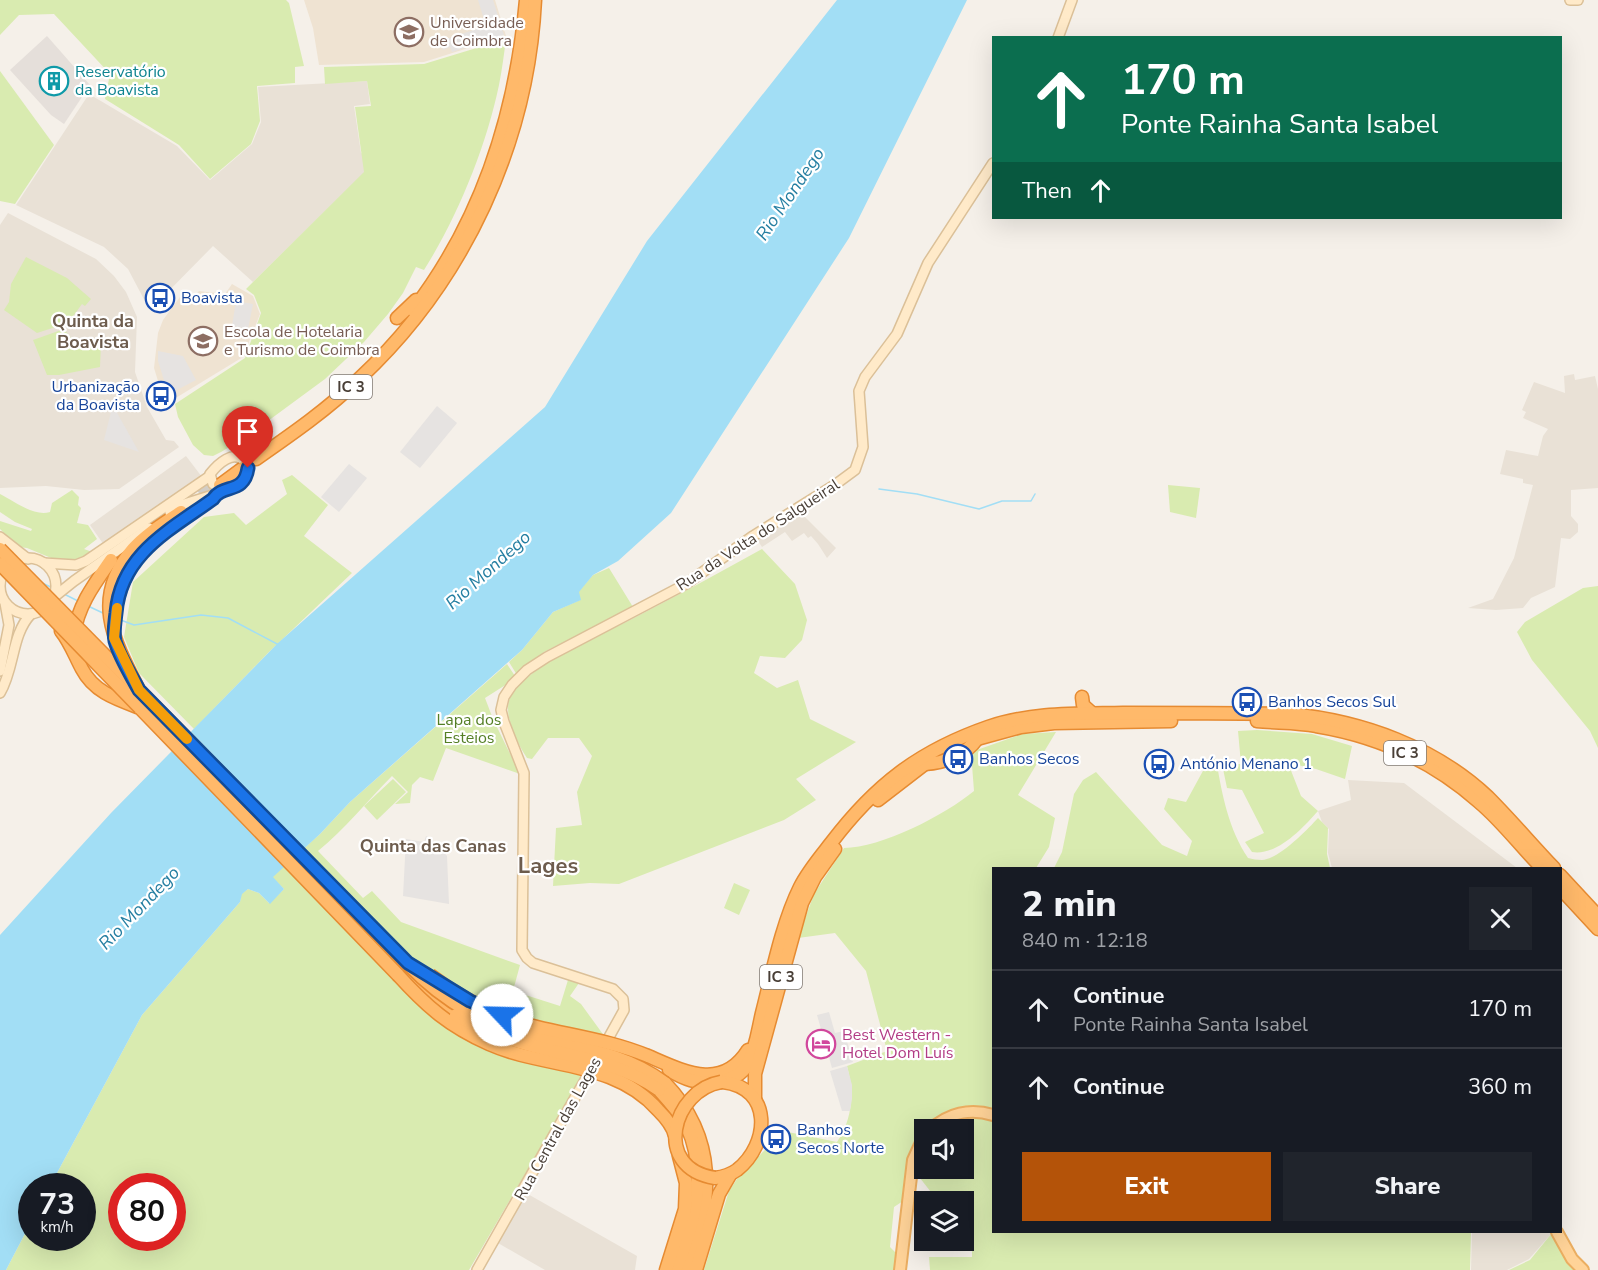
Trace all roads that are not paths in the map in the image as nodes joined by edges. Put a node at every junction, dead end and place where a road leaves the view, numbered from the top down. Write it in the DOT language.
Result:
graph roads {
  1 [pos="526,0"];
  2 [pos="534,0"];
  3 [pos="1072,0"];
  4 [pos="1570,0"];
  5 [pos="1578,0"];
  6 [pos="1059,36"];
  7 [pos="992,164"];
  8 [pos="505,174"];
  9 [pos="487,201"];
  10 [pos="426,297"];
  11 [pos="397,318"];
  12 [pos="416,325"];
  13 [pos="254,456"];
  14 [pos="241,465"];
  15 [pos="217,485"];
  16 [pos="182,512"];
  17 [pos="0,537"];
  18 [pos="0,549"];
  19 [pos="109,558"];
  20 [pos="28,559"];
  21 [pos="131,560"];
  22 [pos="44,563"];
  23 [pos="3,567"];
  24 [pos="1,580"];
  25 [pos="1,592"];
  26 [pos="54,597"];
  27 [pos="5,602"];
  28 [pos="41,615"];
  29 [pos="77,659"];
  30 [pos="0,671"];
  31 [pos="139,690"];
  32 [pos="0,693"];
  33 [pos="140,708"];
  34 [pos="1071,714"];
  35 [pos="1092,714"];
  36 [pos="1541,867"];
  37 [pos="1553,867"];
  38 [pos="1562,877"];
  39 [pos="1562,890"];
  40 [pos="1598,916"];
  41 [pos="1598,929"];
  42 [pos="408,963"];
  43 [pos="398,975"];
  44 [pos="614,989"];
  45 [pos="761,1018"];
  46 [pos="648,1056"];
  47 [pos="719,1083"];
  48 [pos="662,1087"];
  49 [pos="751,1095"];
  50 [pos="992,1115"];
  51 [pos="945,1119"];
  52 [pos="675,1136"];
  53 [pos="678,1156"];
  54 [pos="914,1158"];
  55 [pos="730,1174"];
  56 [pos="1558,1233"];
  57 [pos="477,1270"];
  58 [pos="666,1270"];
  59 [pos="675,1270"];
  60 [pos="686,1270"];
  61 [pos="696,1270"];
  62 [pos="900,1270"];
  63 [pos="1583,1270"];
  1 -- 10 [label="highway, IC 3"];
  2 -- 9 [label="highway, IC 3"];
  3 -- 6 [label="main road"];
  4 -- 5 [label="main road"];
  7 -- 44 [label="main road, Rua da Volta do Salgueiral"];
  8 -- 9 [label="highway"];
  9 -- 10 [label="highway, IC 3"];
  10 -- 11 [label="highway"];
  10 -- 12 [label="highway"];
  10 -- 13 [label="highway, IC 3"];
  14 -- 15 [label="highway"];
  15 -- 19 [label="main road"];
  15 -- 21 [label="main road"];
  15 -- 22 [label="main road"];
  16 -- 21 [label="highway"];
  17 -- 20 [label="main road"];
  18 -- 31 [label="highway, bridge"];
  19 -- 26 [label="main road"];
  19 -- 29 [label="highway, bridge"];
  20 -- 22 [label="main road"];
  20 -- 23 [label="main road"];
  21 -- 31 [label="highway"];
  22 -- 26 [label="main road"];
  23 -- 24 [label="main road"];
  23 -- 33 [label="highway, bridge"];
  24 -- 25 [label="main road"];
  25 -- 27 [label="main road"];
  26 -- 28 [label="main road, bridge"];
  27 -- 28 [label="main road"];
  27 -- 30 [label="main road"];
  28 -- 29 [label="highway, bridge"];
  28 -- 32 [label="main road"];
  29 -- 33 [label="highway"];
  31 -- 42 [label="highway"];
  33 -- 43 [label="highway"];
  34 -- 35 [label="highway, IC 3"];
  34 -- 35 [label="highway"];
  34 -- 45 [label="highway, IC 3"];
  35 -- 37 [label="highway, IC 3"];
  36 -- 49 [label="highway, IC 3"];
  38 -- 40 [label="highway"];
  39 -- 41 [label="highway"];
  42 -- 46 [label="highway, bridge"];
  42 -- 48 [label="highway, bridge"];
  43 -- 48 [label="highway, bridge"];
  43 -- 52 [label="highway, bridge"];
  44 -- 57 [label="main road, Rua Central das Lages"];
  45 -- 46 [label="highway"];
  45 -- 47 [label="highway"];
  46 -- 47 [label="highway, bridge"];
  47 -- 49 [label="highway"];
  47 -- 52 [label="highway, bridge"];
  48 -- 59 [label="highway"];
  48 -- 60 [label="highway"];
  49 -- 55 [label="highway, IC 3"];
  50 -- 51 [label="main road"];
  52 -- 53 [label="highway, bridge"];
  53 -- 55 [label="highway, bridge"];
  53 -- 58 [label="highway"];
  54 -- 62 [label="main road"];
  55 -- 61 [label="highway, IC 3"];
  56 -- 63 [label="main road"];
}
